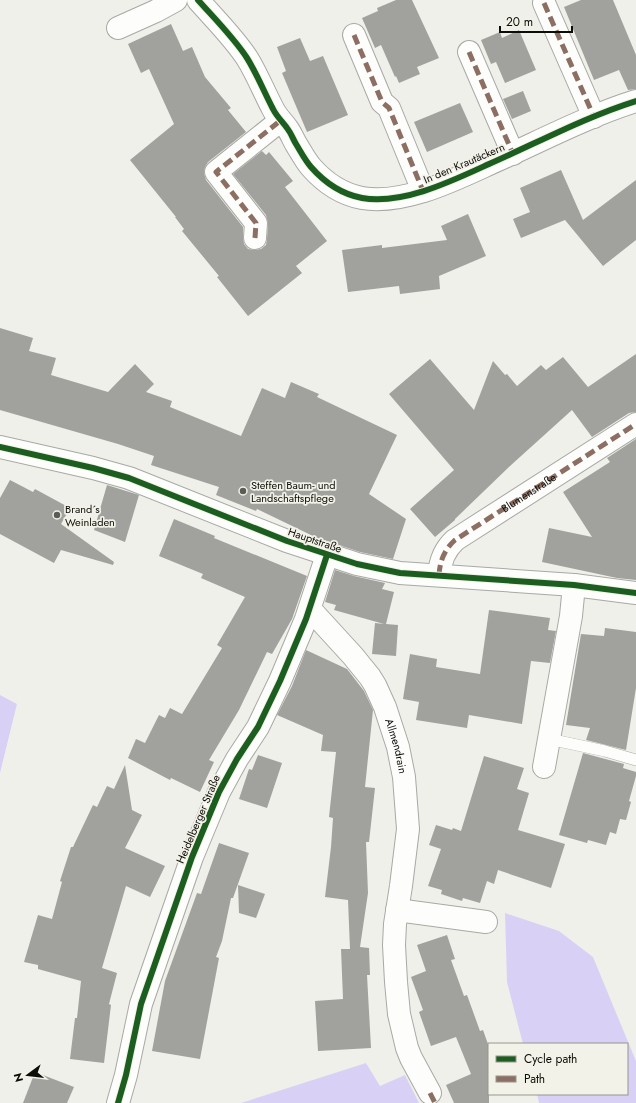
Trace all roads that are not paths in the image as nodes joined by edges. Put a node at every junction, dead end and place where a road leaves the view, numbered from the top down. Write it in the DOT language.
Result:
graph roads {
  1 [pos="176,0"];
  2 [pos="198,0"];
  3 [pos="544,3"];
  4 [pos="118,28"];
  5 [pos="354,35"];
  6 [pos="469,52"];
  7 [pos="636,101"];
  8 [pos="594,117"];
  9 [pos="280,121"];
  10 [pos="512,154"];
  11 [pos="423,191"];
  12 [pos="255,238"];
  13 [pos="636,424"];
  14 [pos="0,447"];
  15 [pos="327,555"];
  16 [pos="439,575"];
  17 [pos="574,585"];
  18 [pos="636,593"];
  19 [pos="310,609"];
  20 [pos="549,739"];
  21 [pos="636,760"];
  22 [pos="544,767"];
  23 [pos="397,910"];
  24 [pos="486,922"];
  25 [pos="430,1093"];
  26 [pos="118,1103"];
  1 -- 4 [label="street"];
  2 -- 9 [label="street, In den Krautäckern"];
  3 -- 8 [label="street"];
  5 -- 11 [label="street, In den Krautäckern"];
  6 -- 10 [label="street, In den Krautäckern"];
  7 -- 8 [label="street, In den Krautäckern"];
  8 -- 10 [label="street, In den Krautäckern"];
  9 -- 11 [label="street, In den Krautäckern"];
  9 -- 12 [label="street"];
  10 -- 11 [label="street, In den Krautäckern"];
  13 -- 16 [label="street, Blumenstraße"];
  14 -- 15 [label="street, Hauptstraße"];
  15 -- 16 [label="street, Hauptstraße"];
  15 -- 19 [label="street, Heidelberger Straße"];
  16 -- 17 [label="street, Hauptstraße"];
  17 -- 18 [label="street, Hauptstraße"];
  17 -- 20 [label="street"];
  19 -- 23 [label="street, Allmendrain"];
  19 -- 26 [label="street, Heidelberger Straße"];
  20 -- 21 [label="lane"];
  20 -- 22 [label="street"];
  23 -- 24 [label="street"];
  23 -- 25 [label="street, Allmendrain"];
}
